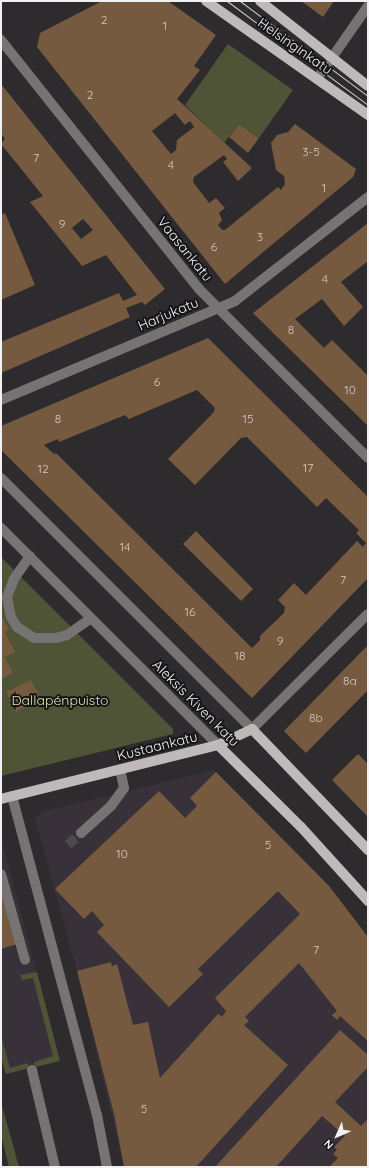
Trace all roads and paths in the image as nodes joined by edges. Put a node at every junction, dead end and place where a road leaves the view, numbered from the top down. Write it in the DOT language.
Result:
graph roads {
  1 [pos="206,1"];
  2 [pos="260,1"];
  3 [pos="368,6"];
  4 [pos="1,40"];
  5 [pos="332,59"];
  6 [pos="318,79"];
  7 [pos="368,86"];
  8 [pos="368,115"];
  9 [pos="368,197"];
  10 [pos="217,308"];
  11 [pos="1,400"];
  12 [pos="368,458"];
  13 [pos="1,478"];
  14 [pos="1,528"];
  15 [pos="30,556"];
  16 [pos="368,614"];
  17 [pos="91,618"];
  18 [pos="252,728"];
  19 [pos="218,745"];
  20 [pos="120,770"];
  21 [pos="12,796"];
  22 [pos="1,799"];
  23 [pos="81,833"];
  24 [pos="368,850"];
  25 [pos="1,874"];
  26 [pos="368,901"];
  27 [pos="24,960"];
  28 [pos="32,1070"];
  29 [pos="55,1167"];
  30 [pos="107,1167"];
  1 -- 6 [label="main road, Helsinginkatu"];
  2 -- 5 [label="main road, Helsinginkatu"];
  3 -- 5 [label="street"];
  4 -- 10 [label="street, Vaasankatu"];
  5 -- 6 [label="street"];
  5 -- 7 [label="main road, Helsinginkatu"];
  6 -- 8 [label="main road, Helsinginkatu"];
  9 -- 10 [label="street, Harjukatu"];
  10 -- 11 [label="street, Harjukatu"];
  10 -- 12 [label="street, Vaasankatu"];
  13 -- 18 [label="street, Aleksis Kiven katu"];
  14 -- 15 [label="street, Aleksis Kiven katu"];
  15 -- 17 [label="street, Aleksis Kiven katu"];
  15 -- 17 [label="street"];
  16 -- 18 [label="street, Kustaankatu"];
  17 -- 19 [label="street, Aleksis Kiven katu"];
  18 -- 19 [label="main road, Kustaankatu"];
  18 -- 24 [label="main road, Aleksis Kiven katu"];
  19 -- 20 [label="main road, Kustaankatu"];
  19 -- 26 [label="main road, Aleksis Kiven katu"];
  20 -- 21 [label="main road, Kustaankatu"];
  20 -- 23 [label="street"];
  21 -- 22 [label="main road, Kustaankatu"];
  21 -- 30 [label="street"];
  25 -- 27 [label="street"];
  28 -- 29 [label="street"];
}
